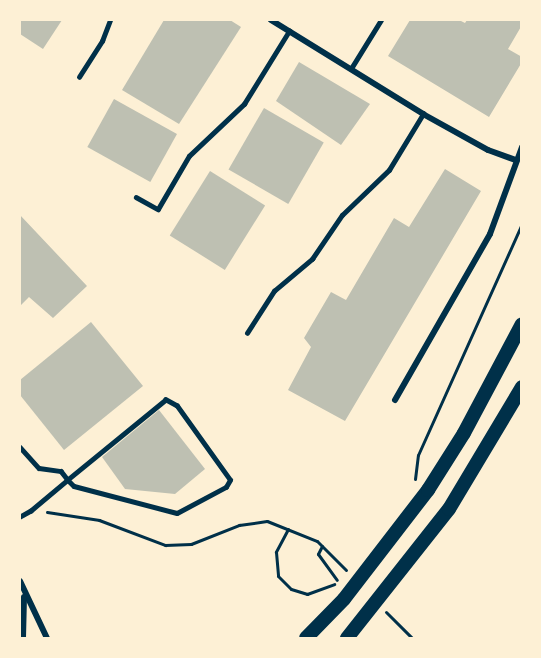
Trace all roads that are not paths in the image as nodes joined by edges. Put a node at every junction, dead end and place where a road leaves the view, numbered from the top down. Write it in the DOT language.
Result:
graph roads {
  1 [pos="110,20"];
  2 [pos="271,20"];
  3 [pos="381,20"];
  4 [pos="289,31"];
  5 [pos="352,67"];
  6 [pos="79,77"];
  7 [pos="423,114"];
  8 [pos="522,147"];
  9 [pos="515,160"];
  10 [pos="136,197"];
  11 [pos="522,324"];
  12 [pos="247,333"];
  13 [pos="522,387"];
  14 [pos="395,400"];
  15 [pos="20,447"];
  16 [pos="68,480"];
  17 [pos="20,518"];
  18 [pos="20,580"];
  19 [pos="24,595"];
  20 [pos="23,639"];
  21 [pos="47,639"];
  22 [pos="306,639"];
  23 [pos="347,639"];
  1 -- 6 [label="lane"];
  2 -- 4 [label="street"];
  3 -- 5 [label="lane"];
  4 -- 5 [label="street"];
  4 -- 10 [label="lane"];
  5 -- 7 [label="street"];
  7 -- 9 [label="street"];
  7 -- 12 [label="lane"];
  8 -- 9 [label="street"];
  9 -- 14 [label="street"];
  11 -- 22 [label="highway"];
  13 -- 23 [label="highway"];
  15 -- 16 [label="lane"];
  16 -- 16 [label="lane"];
  16 -- 17 [label="lane"];
  18 -- 19 [label="street"];
  19 -- 20 [label="street"];
  19 -- 21 [label="street"];
}
